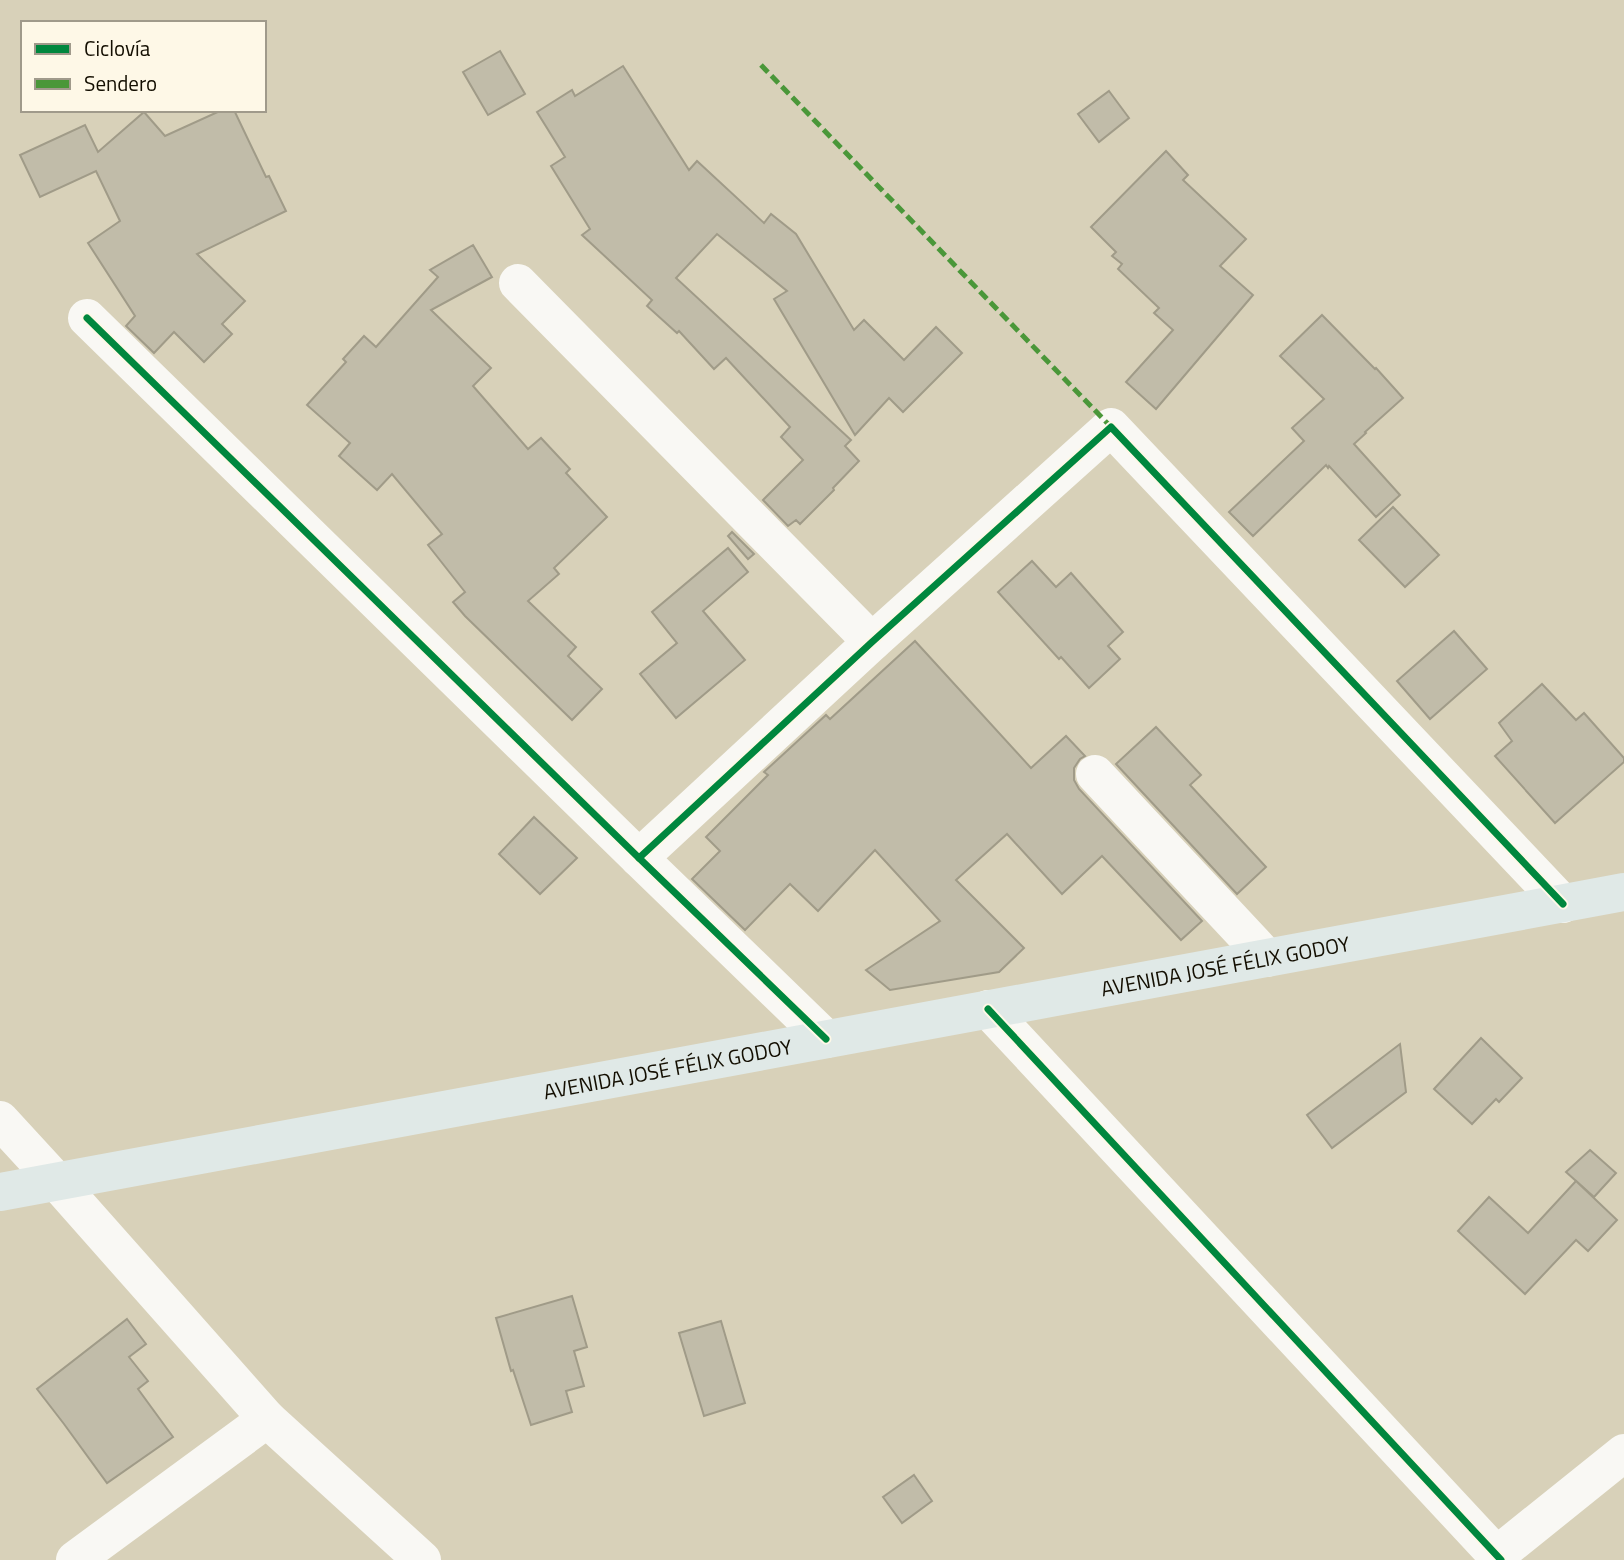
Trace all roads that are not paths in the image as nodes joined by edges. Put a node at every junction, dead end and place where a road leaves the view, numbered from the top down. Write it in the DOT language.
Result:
graph roads {
  1 [pos="518,283"];
  2 [pos="87,318"];
  3 [pos="872,642"];
  4 [pos="1095,774"];
  5 [pos="639,858"];
  6 [pos="1624,892"];
  7 [pos="1563,904"];
  8 [pos="1267,958"];
  9 [pos="988,1009"];
  10 [pos="827,1039"];
  11 [pos="0,1120"];
  12 [pos="57,1182"];
  13 [pos="0,1192"];
  14 [pos="267,1419"];
  15 [pos="1624,1452"];
  16 [pos="1499,1558"];
  17 [pos="75,1560"];
  18 [pos="422,1560"];
  1 -- 3 [label="street"];
  2 -- 5 [label="street"];
  3 -- 5 [label="street"];
  3 -- 7 [label="street"];
  4 -- 8 [label="street"];
  5 -- 10 [label="street"];
  6 -- 7 [label="main road, AVENIDA JOSÉ FÉLIX GODOY"];
  7 -- 8 [label="main road, AVENIDA JOSÉ FÉLIX GODOY"];
  8 -- 9 [label="main road, AVENIDA JOSÉ FÉLIX GODOY"];
  9 -- 10 [label="main road, AVENIDA JOSÉ FÉLIX GODOY"];
  9 -- 16 [label="street"];
  10 -- 12 [label="main road, AVENIDA JOSÉ FÉLIX GODOY"];
  11 -- 12 [label="street"];
  12 -- 13 [label="main road, AVENIDA JOSÉ FÉLIX GODOY"];
  12 -- 14 [label="street"];
  14 -- 17 [label="street"];
  14 -- 18 [label="street"];
  15 -- 16 [label="street"];
}
